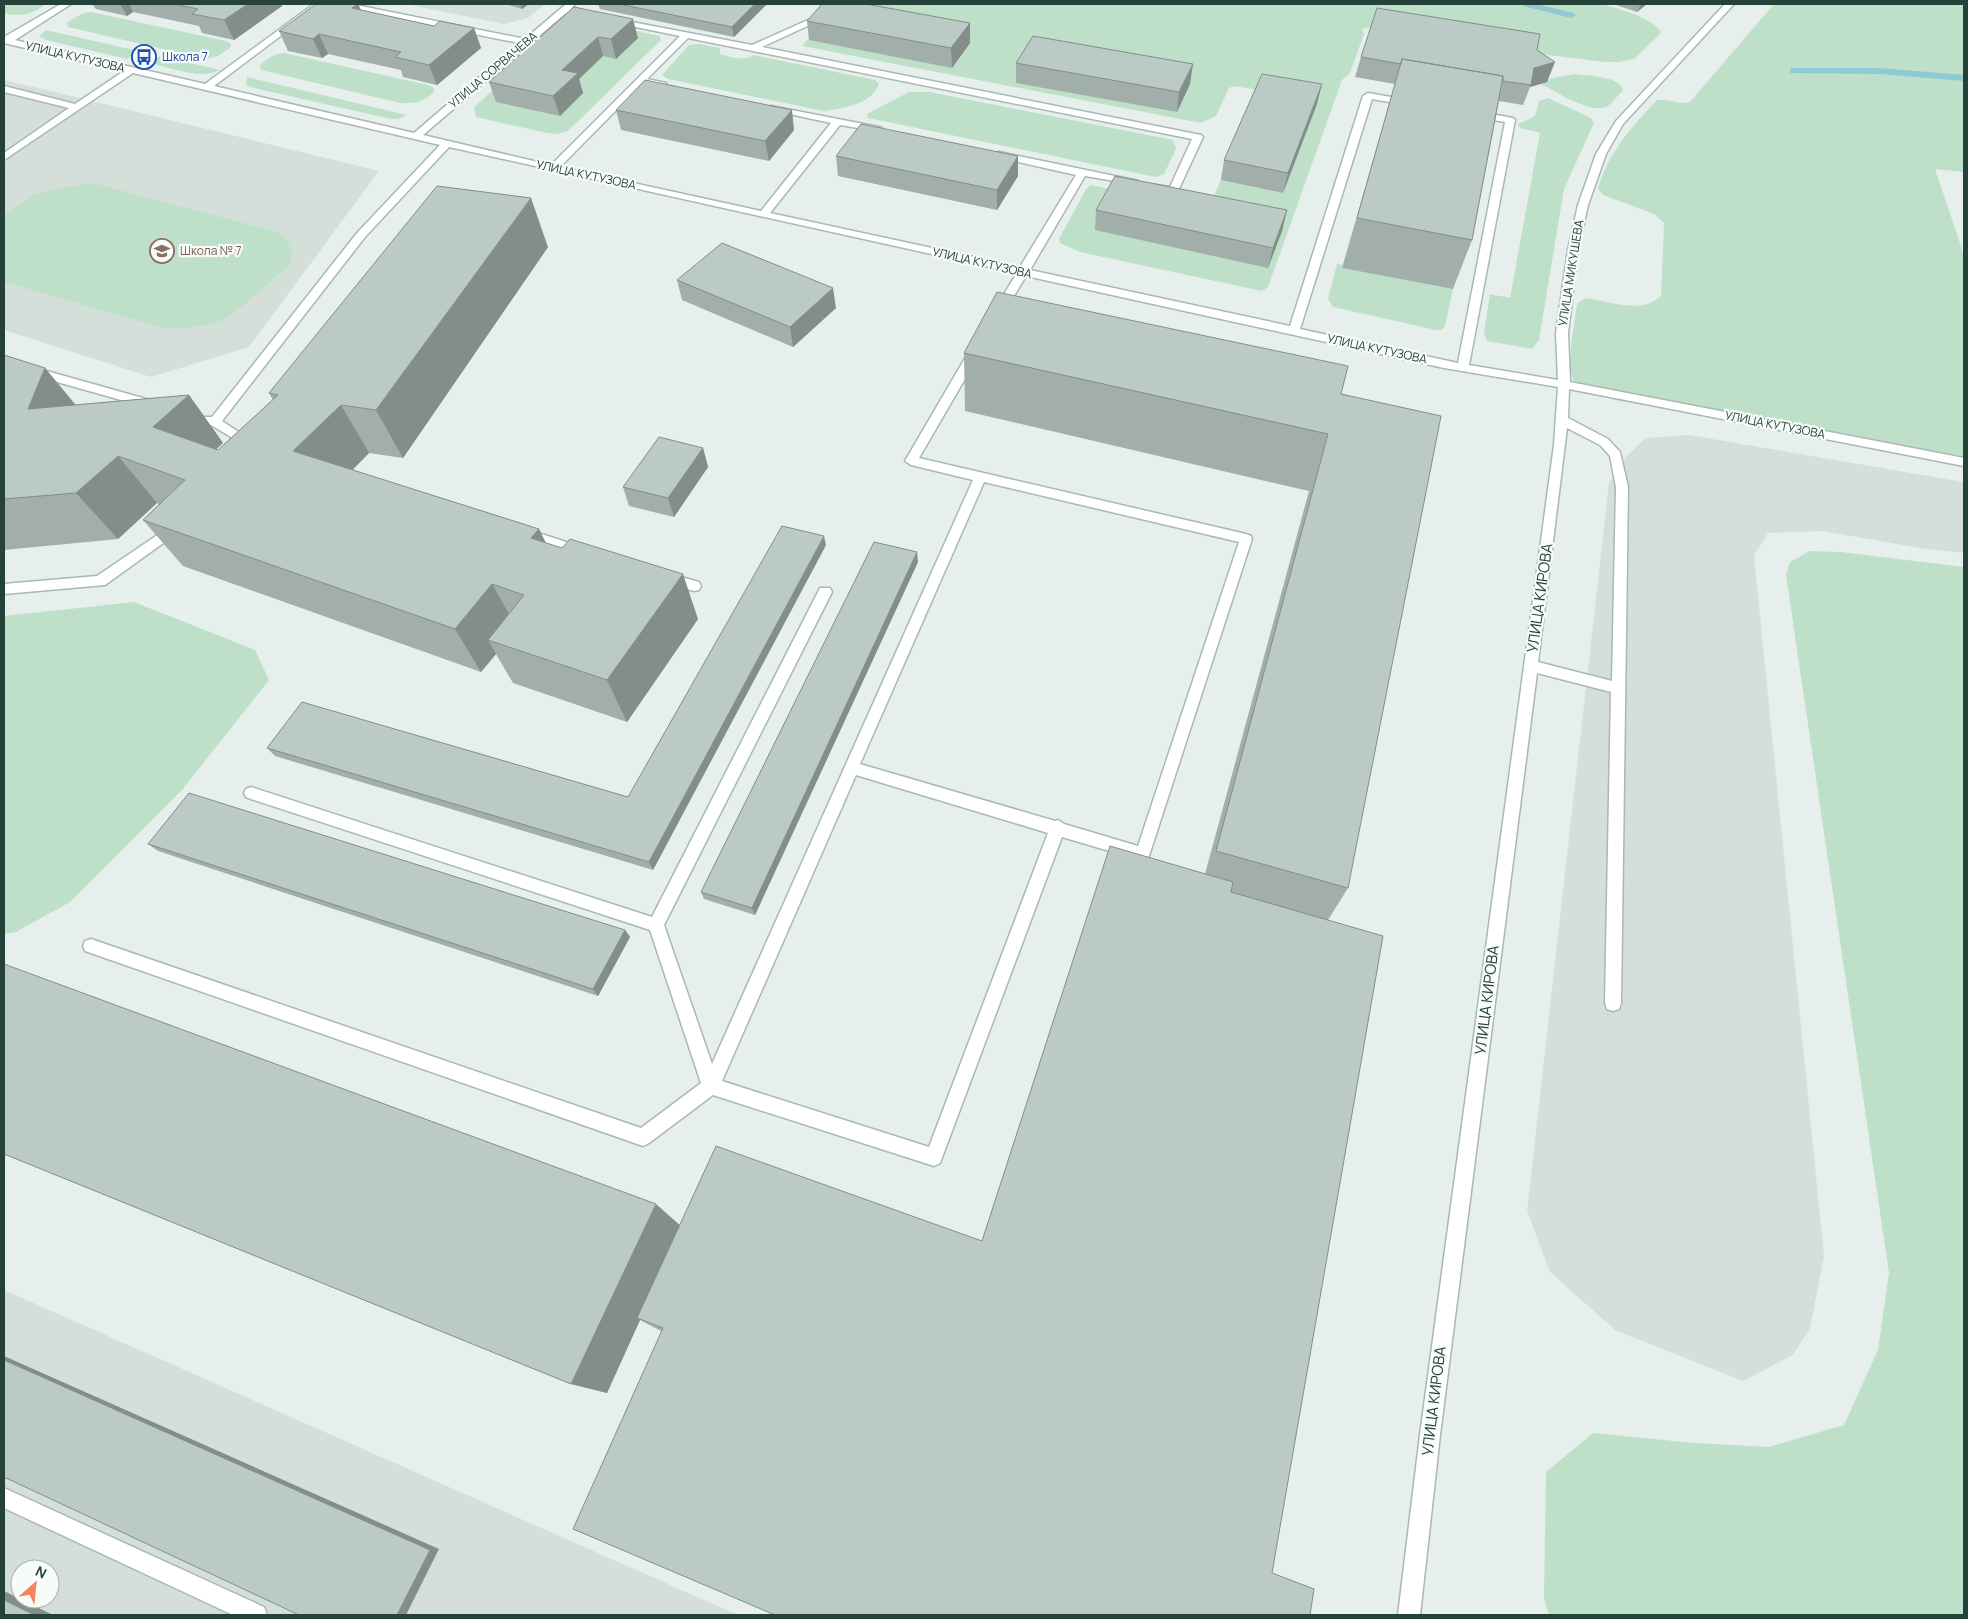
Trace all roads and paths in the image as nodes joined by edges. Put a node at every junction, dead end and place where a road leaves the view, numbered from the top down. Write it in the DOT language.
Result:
graph roads {
  1 [pos="67,4"];
  2 [pos="319,4"];
  3 [pos="339,4"];
  4 [pos="850,4"];
  5 [pos="1730,4"];
  6 [pos="568,7"];
  7 [pos="686,35"];
  8 [pos="5,41"];
  9 [pos="526,42"];
  10 [pos="752,48"];
  11 [pos="131,70"];
  12 [pos="640,81"];
  13 [pos="206,88"];
  14 [pos="678,88"];
  15 [pos="4,90"];
  16 [pos="1421,105"];
  17 [pos="762,106"];
  18 [pos="77,107"];
  19 [pos="1460,112"];
  20 [pos="837,122"];
  21 [pos="885,132"];
  22 [pos="416,136"];
  23 [pos="447,143"];
  24 [pos="990,154"];
  25 [pos="4,157"];
  26 [pos="554,168"];
  27 [pos="1076,171"];
  28 [pos="764,214"];
  29 [pos="1024,272"];
  30 [pos="1004,321"];
  31 [pos="1294,331"];
  32 [pos="980,344"];
  33 [pos="4,363"];
  34 [pos="1463,367"];
  35 [pos="1564,384"];
  36 [pos="160,407"];
  37 [pos="197,417"];
  38 [pos="1562,420"];
  39 [pos="216,422"];
  40 [pos="238,460"];
  41 [pos="1964,462"];
  42 [pos="980,477"];
  43 [pos="184,521"];
  44 [pos="515,530"];
  45 [pos="600,557"];
  46 [pos="657,574"];
  47 [pos="694,586"];
  48 [pos="4,589"];
  49 [pos="825,592"];
  50 [pos="1531,666"];
  51 [pos="1618,688"];
  52 [pos="852,768"];
  53 [pos="251,793"];
  54 [pos="1058,828"];
  55 [pos="656,925"];
  56 [pos="91,946"];
  57 [pos="1613,1003"];
  58 [pos="711,1086"];
  59 [pos="4,1498"];
  60 [pos="256,1615"];
  61 [pos="1409,1615"];
  1 -- 8 [label="street"];
  2 -- 13 [label="street"];
  3 -- 9 [label="street"];
  4 -- 10 [label="street"];
  5 -- 35 [label="street, УЛИЦА МИКУШЕВА"];
  6 -- 7 [label="street"];
  6 -- 9 [label="street, УЛИЦА СОРВАЧЕВА"];
  7 -- 10 [label="street"];
  7 -- 12 [label="street"];
  8 -- 11 [label="street, УЛИЦА КУТУЗОВА"];
  9 -- 22 [label="street, УЛИЦА СОРВАЧЕВА"];
  10 -- 27 [label="street"];
  11 -- 13 [label="street, УЛИЦА КУТУЗОВА"];
  11 -- 18 [label="street"];
  12 -- 14 [label="street"];
  12 -- 26 [label="street"];
  13 -- 22 [label="street, УЛИЦА КУТУЗОВА"];
  15 -- 18 [label="street"];
  16 -- 31 [label="street"];
  17 -- 20 [label="street"];
  18 -- 25 [label="street"];
  19 -- 34 [label="street"];
  20 -- 21 [label="street"];
  20 -- 28 [label="street"];
  22 -- 23 [label="street, УЛИЦА КУТУЗОВА"];
  23 -- 26 [label="street, УЛИЦА КУТУЗОВА"];
  23 -- 39 [label="street"];
  24 -- 27 [label="street"];
  26 -- 28 [label="street, УЛИЦА КУТУЗОВА"];
  27 -- 29 [label="street"];
  28 -- 29 [label="street, УЛИЦА КУТУЗОВА"];
  29 -- 30 [label="street"];
  29 -- 31 [label="street, УЛИЦА КУТУЗОВА"];
  31 -- 34 [label="street, УЛИЦА КУТУЗОВА"];
  32 -- 42 [label="street"];
  33 -- 36 [label="street"];
  34 -- 35 [label="street, УЛИЦА КУТУЗОВА"];
  35 -- 38 [label="street, УЛИЦА КИРОВА"];
  35 -- 41 [label="street, УЛИЦА КУТУЗОВА"];
  37 -- 39 [label="street"];
  38 -- 50 [label="street, УЛИЦА КИРОВА"];
  38 -- 51 [label="street"];
  39 -- 40 [label="street"];
  42 -- 52 [label="street"];
  42 -- 54 [label="street"];
  43 -- 48 [label="street"];
  44 -- 45 [label="street"];
  46 -- 47 [label="street"];
  49 -- 55 [label="street"];
  50 -- 51 [label="street"];
  50 -- 61 [label="street, УЛИЦА КИРОВА"];
  51 -- 57 [label="street"];
  52 -- 54 [label="street"];
  52 -- 58 [label="street"];
  53 -- 55 [label="street"];
  54 -- 58 [label="street"];
  55 -- 58 [label="street"];
  56 -- 58 [label="street"];
  59 -- 60 [label="street"];
}
